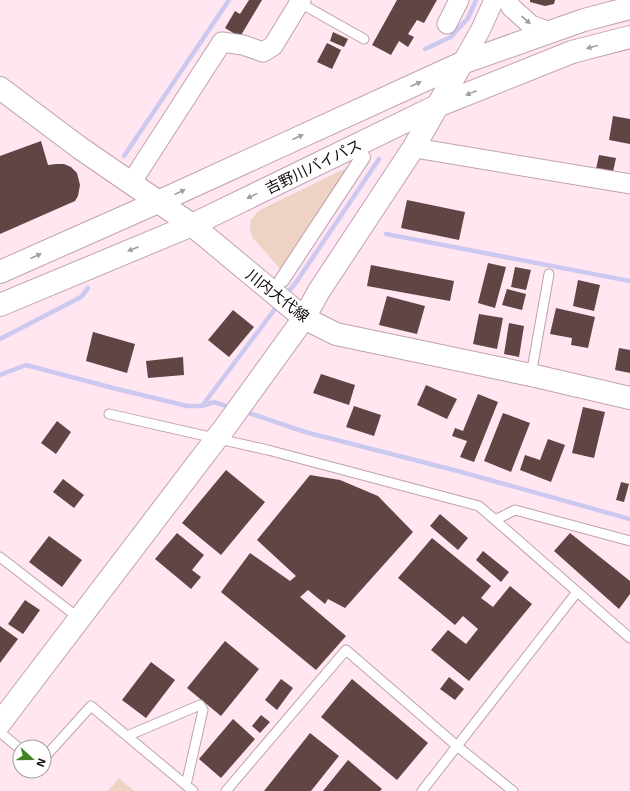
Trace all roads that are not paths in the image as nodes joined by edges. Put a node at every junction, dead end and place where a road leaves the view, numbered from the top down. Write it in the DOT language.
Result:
graph roads {
  1 [pos="459,0"];
  2 [pos="494,0"];
  3 [pos="508,0"];
  4 [pos="301,1"];
  5 [pos="630,8"];
  6 [pos="447,24"];
  7 [pos="550,32"];
  8 [pos="630,37"];
  9 [pos="364,39"];
  10 [pos="462,63"];
  11 [pos="0,88"];
  12 [pos="437,106"];
  13 [pos="414,147"];
  14 [pos="363,157"];
  15 [pos="131,183"];
  16 [pos="630,184"];
  17 [pos="158,202"];
  18 [pos="192,225"];
  19 [pos="0,272"];
  20 [pos="549,274"];
  21 [pos="281,292"];
  22 [pos="0,304"];
  23 [pos="304,318"];
  24 [pos="531,375"];
  25 [pos="630,398"];
  26 [pos="109,414"];
  27 [pos="221,432"];
  28 [pos="495,520"];
  29 [pos="630,541"];
  30 [pos="0,557"];
  31 [pos="576,592"];
  32 [pos="80,619"];
  33 [pos="630,638"];
  34 [pos="0,723"];
  35 [pos="0,732"];
  36 [pos="127,736"];
  37 [pos="12,742"];
  38 [pos="457,746"];
  39 [pos="52,749"];
  40 [pos="186,785"];
  41 [pos="193,791"];
  42 [pos="226,791"];
  43 [pos="422,791"];
  44 [pos="513,791"];
  1 -- 6 [label="street"];
  2 -- 10 [label="street"];
  3 -- 7 [label="street, one-way"];
  4 -- 9 [label="lane"];
  4 -- 15 [label="street"];
  5 -- 7 [label="main road, 吉野川バイパス"];
  7 -- 10 [label="main road, 吉野川バイパス"];
  8 -- 12 [label="main road, 吉野川バイパス, one-way"];
  10 -- 12 [label="main road"];
  17 -- 10 [label="main road, 吉野川バイパス, one-way"];
  11 -- 15 [label="main road, 川内大代線"];
  12 -- 13 [label="main road"];
  12 -- 18 [label="main road, 吉野川バイパス, one-way"];
  13 -- 16 [label="street"];
  13 -- 23 [label="main road"];
  14 -- 21 [label="street"];
  15 -- 17 [label="main road, 川内大代線"];
  17 -- 18 [label="main road, 川内大代線"];
  19 -- 17 [label="main road, 吉野川バイパス, one-way"];
  18 -- 21 [label="main road, 川内大代線"];
  18 -- 22 [label="main road, 吉野川バイパス, one-way"];
  20 -- 24 [label="lane"];
  21 -- 23 [label="main road, 川内大代線"];
  23 -- 24 [label="main road, 川内大代線"];
  23 -- 27 [label="main road"];
  24 -- 25 [label="main road, 川内大代線"];
  26 -- 27 [label="lane"];
  27 -- 28 [label="lane"];
  27 -- 32 [label="main road"];
  28 -- 29 [label="lane"];
  28 -- 31 [label="lane"];
  30 -- 32 [label="lane"];
  31 -- 33 [label="lane"];
  31 -- 38 [label="lane"];
  32 -- 34 [label="main road"];
  35 -- 37 [label="lane"];
  36 -- 39 [label="lane"];
  36 -- 40 [label="lane"];
  36 -- 40 [label="lane"];
  38 -- 42 [label="lane"];
  38 -- 43 [label="lane"];
  38 -- 44 [label="lane"];
  40 -- 41 [label="lane"];
}
